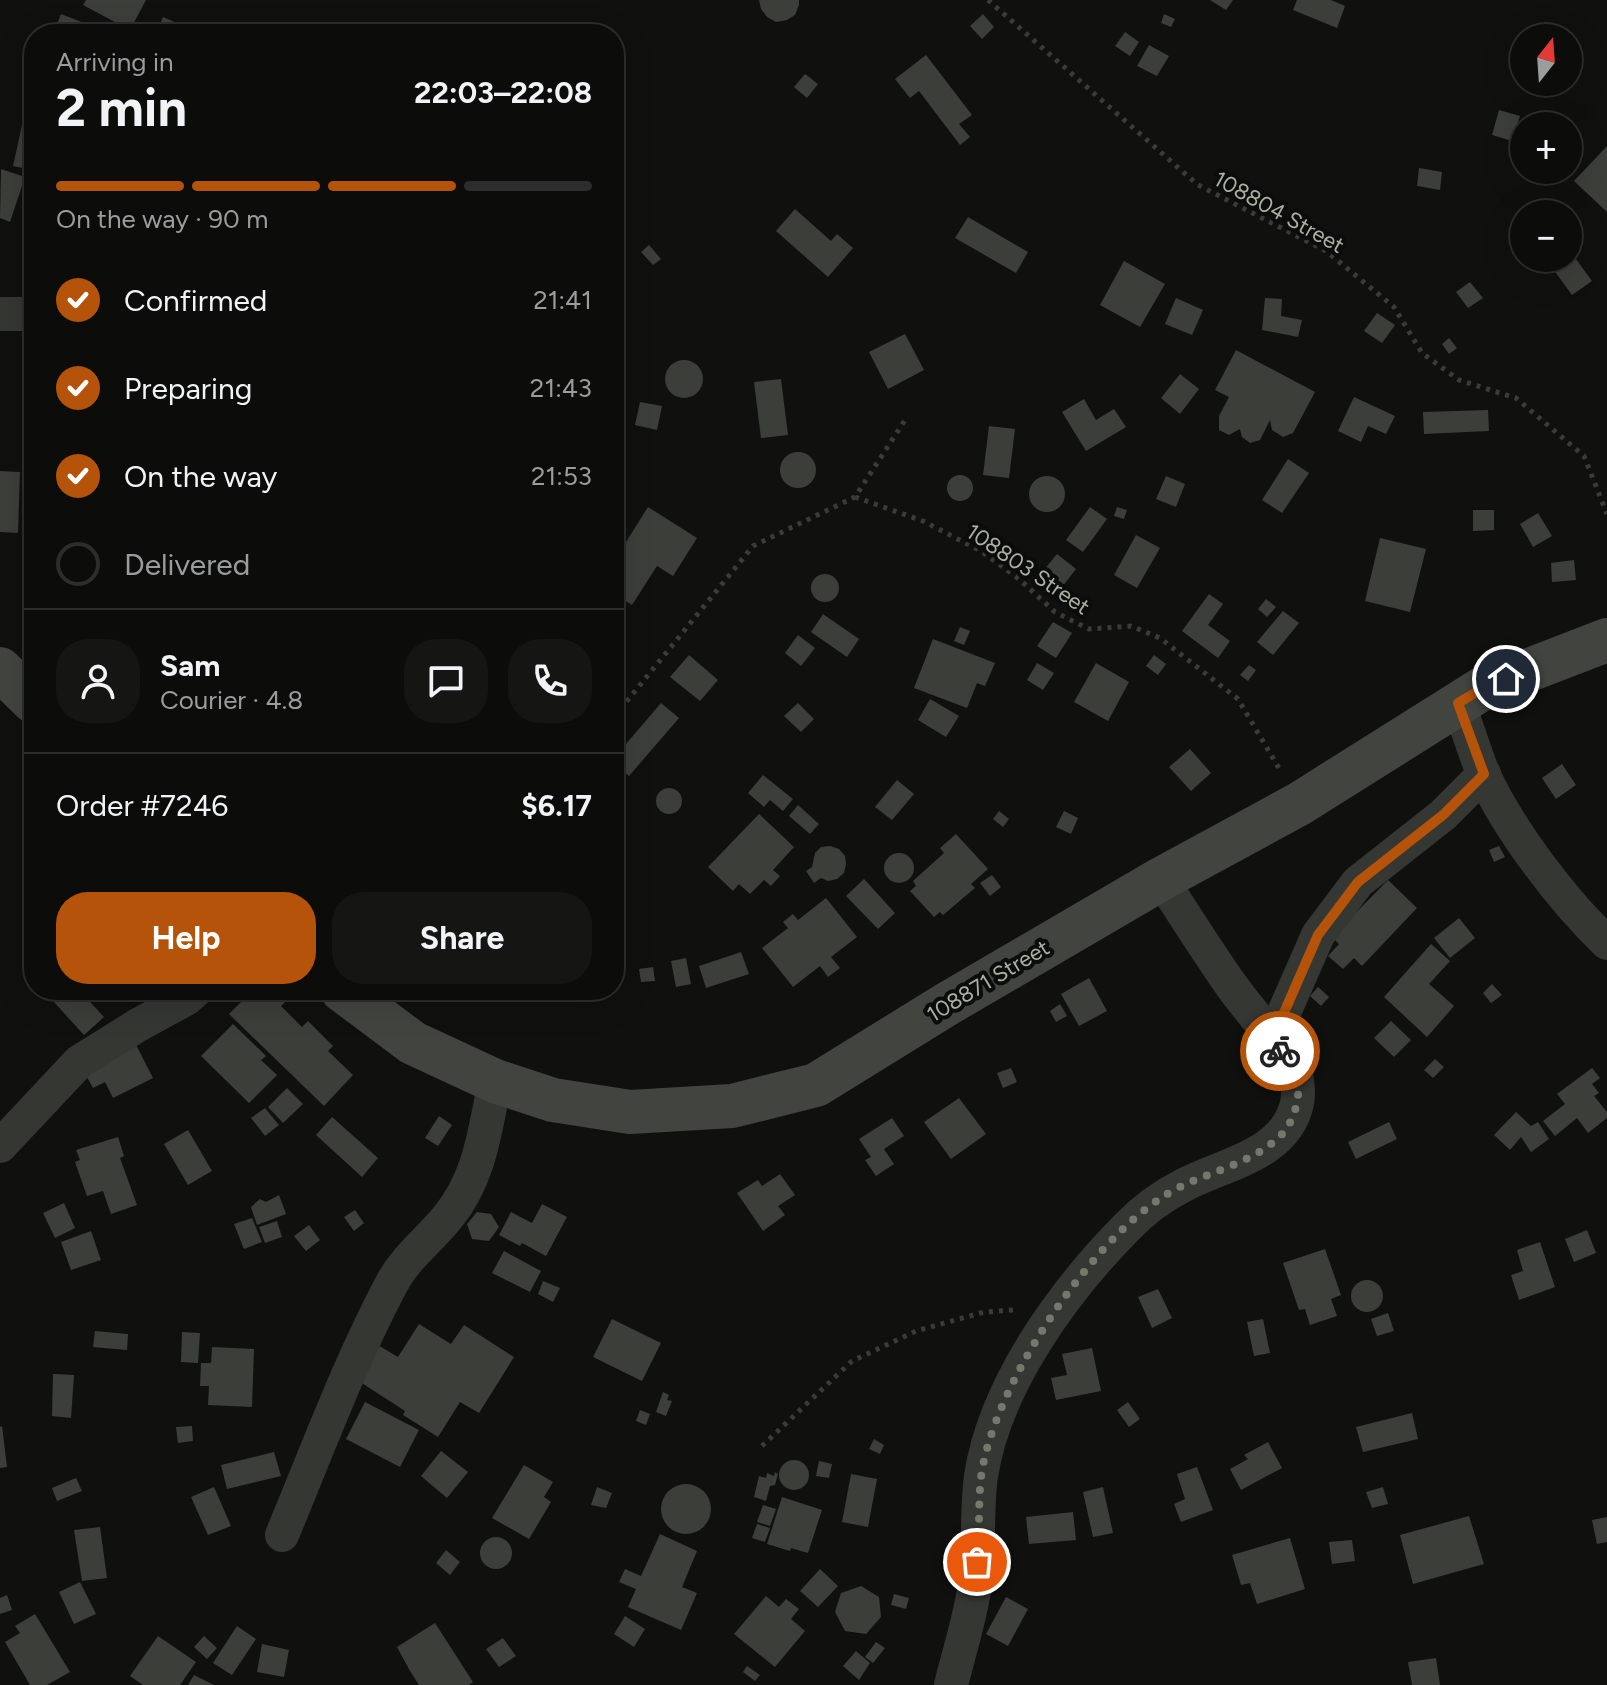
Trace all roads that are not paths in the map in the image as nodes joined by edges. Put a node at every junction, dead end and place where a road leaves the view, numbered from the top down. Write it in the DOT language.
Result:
graph roads {
  1 [pos="0,314"];
  2 [pos="24,314"];
  3 [pos="1607,640"];
  4 [pos="0,669"];
  5 [pos="24,692"];
  6 [pos="1458,703"];
  7 [pos="1484,774"];
  8 [pos="1161,879"];
  9 [pos="1607,943"];
  10 [pos="184,1000"];
  11 [pos="355,1000"];
  12 [pos="1272,1040"];
  13 [pos="495,1081"];
  14 [pos="0,1146"];
  15 [pos="282,1535"];
  16 [pos="951,1685"];
  1 -- 2 [label="street"];
  3 -- 6 [label="street, 108871 Street"];
  4 -- 5 [label="street"];
  6 -- 7 [label="street"];
  6 -- 8 [label="street, 108871 Street"];
  7 -- 9 [label="street"];
  7 -- 12 [label="street"];
  8 -- 12 [label="street"];
  8 -- 13 [label="street, 108871 Street"];
  10 -- 14 [label="street"];
  11 -- 13 [label="street, 108871 Street"];
  12 -- 16 [label="street"];
  13 -- 15 [label="street"];
}
